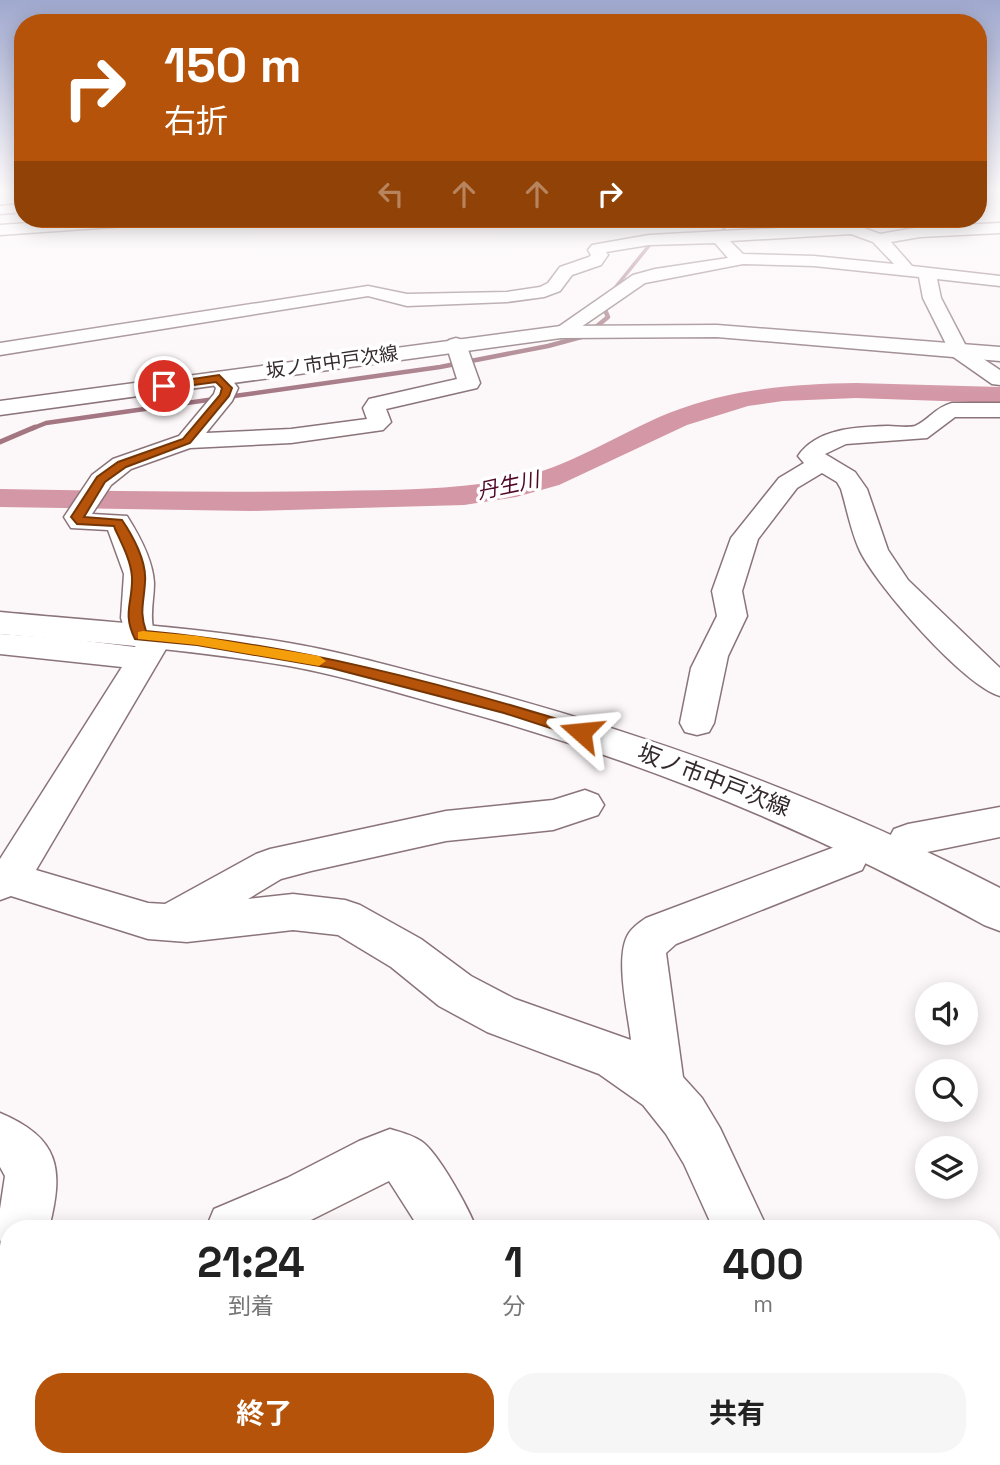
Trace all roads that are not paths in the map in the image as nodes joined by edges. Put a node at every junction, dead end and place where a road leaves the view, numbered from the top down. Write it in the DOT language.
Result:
graph roads {
  1 [pos="597,258"];
  2 [pos="738,258"];
  3 [pos="747,258"];
  4 [pos="898,258"];
  5 [pos="906,272"];
  6 [pos="927,275"];
  7 [pos="1000,281"];
  8 [pos="572,332"];
  9 [pos="456,344"];
  10 [pos="0,349"];
  11 [pos="959,352"];
  12 [pos="1000,354"];
  13 [pos="219,378"];
  14 [pos="1000,379"];
  15 [pos="0,408"];
  16 [pos="1000,410"];
  17 [pos="187,441"];
  18 [pos="820,464"];
  19 [pos="0,623"];
  20 [pos="0,644"];
  21 [pos="146,644"];
  22 [pos="1000,685"];
  23 [pos="697,723"];
  24 [pos="585,805"];
  25 [pos="1000,822"];
  26 [pos="908,841"];
  27 [pos="848,858"];
  28 [pos="5,881"];
  29 [pos="1000,911"];
  30 [pos="168,922"];
  31 [pos="660,1088"];
  32 [pos="0,1138"];
  33 [pos="24,1220"];
  34 [pos="251,1220"];
  35 [pos="444,1220"];
  36 [pos="736,1220"];
  1 -- 10 [label="street"];
  2 -- 8 [label="street"];
  3 -- 5 [label="street"];
  4 -- 5 [label="street"];
  5 -- 6 [label="street"];
  6 -- 7 [label="street"];
  6 -- 11 [label="street"];
  8 -- 9 [label="main road, 坂ノ市中戸次線"];
  8 -- 11 [label="main road, 坂ノ市中戸次線"];
  9 -- 13 [label="main road, 坂ノ市中戸次線"];
  9 -- 17 [label="street"];
  11 -- 12 [label="main road, 坂ノ市中戸次線"];
  11 -- 14 [label="street"];
  13 -- 15 [label="main road, 坂ノ市中戸次線"];
  13 -- 17 [label="street"];
  16 -- 18 [label="street"];
  17 -- 21 [label="street"];
  18 -- 22 [label="street"];
  18 -- 23 [label="street"];
  19 -- 21 [label="main road, 坂ノ市中戸次線"];
  20 -- 21 [label="street"];
  21 -- 28 [label="street"];
  21 -- 29 [label="main road, 坂ノ市中戸次線"];
  24 -- 30 [label="street"];
  25 -- 26 [label="street"];
  27 -- 31 [label="street"];
  28 -- 30 [label="street"];
  30 -- 31 [label="street"];
  31 -- 36 [label="street"];
  32 -- 33 [label="street"];
  34 -- 35 [label="street"];
}
